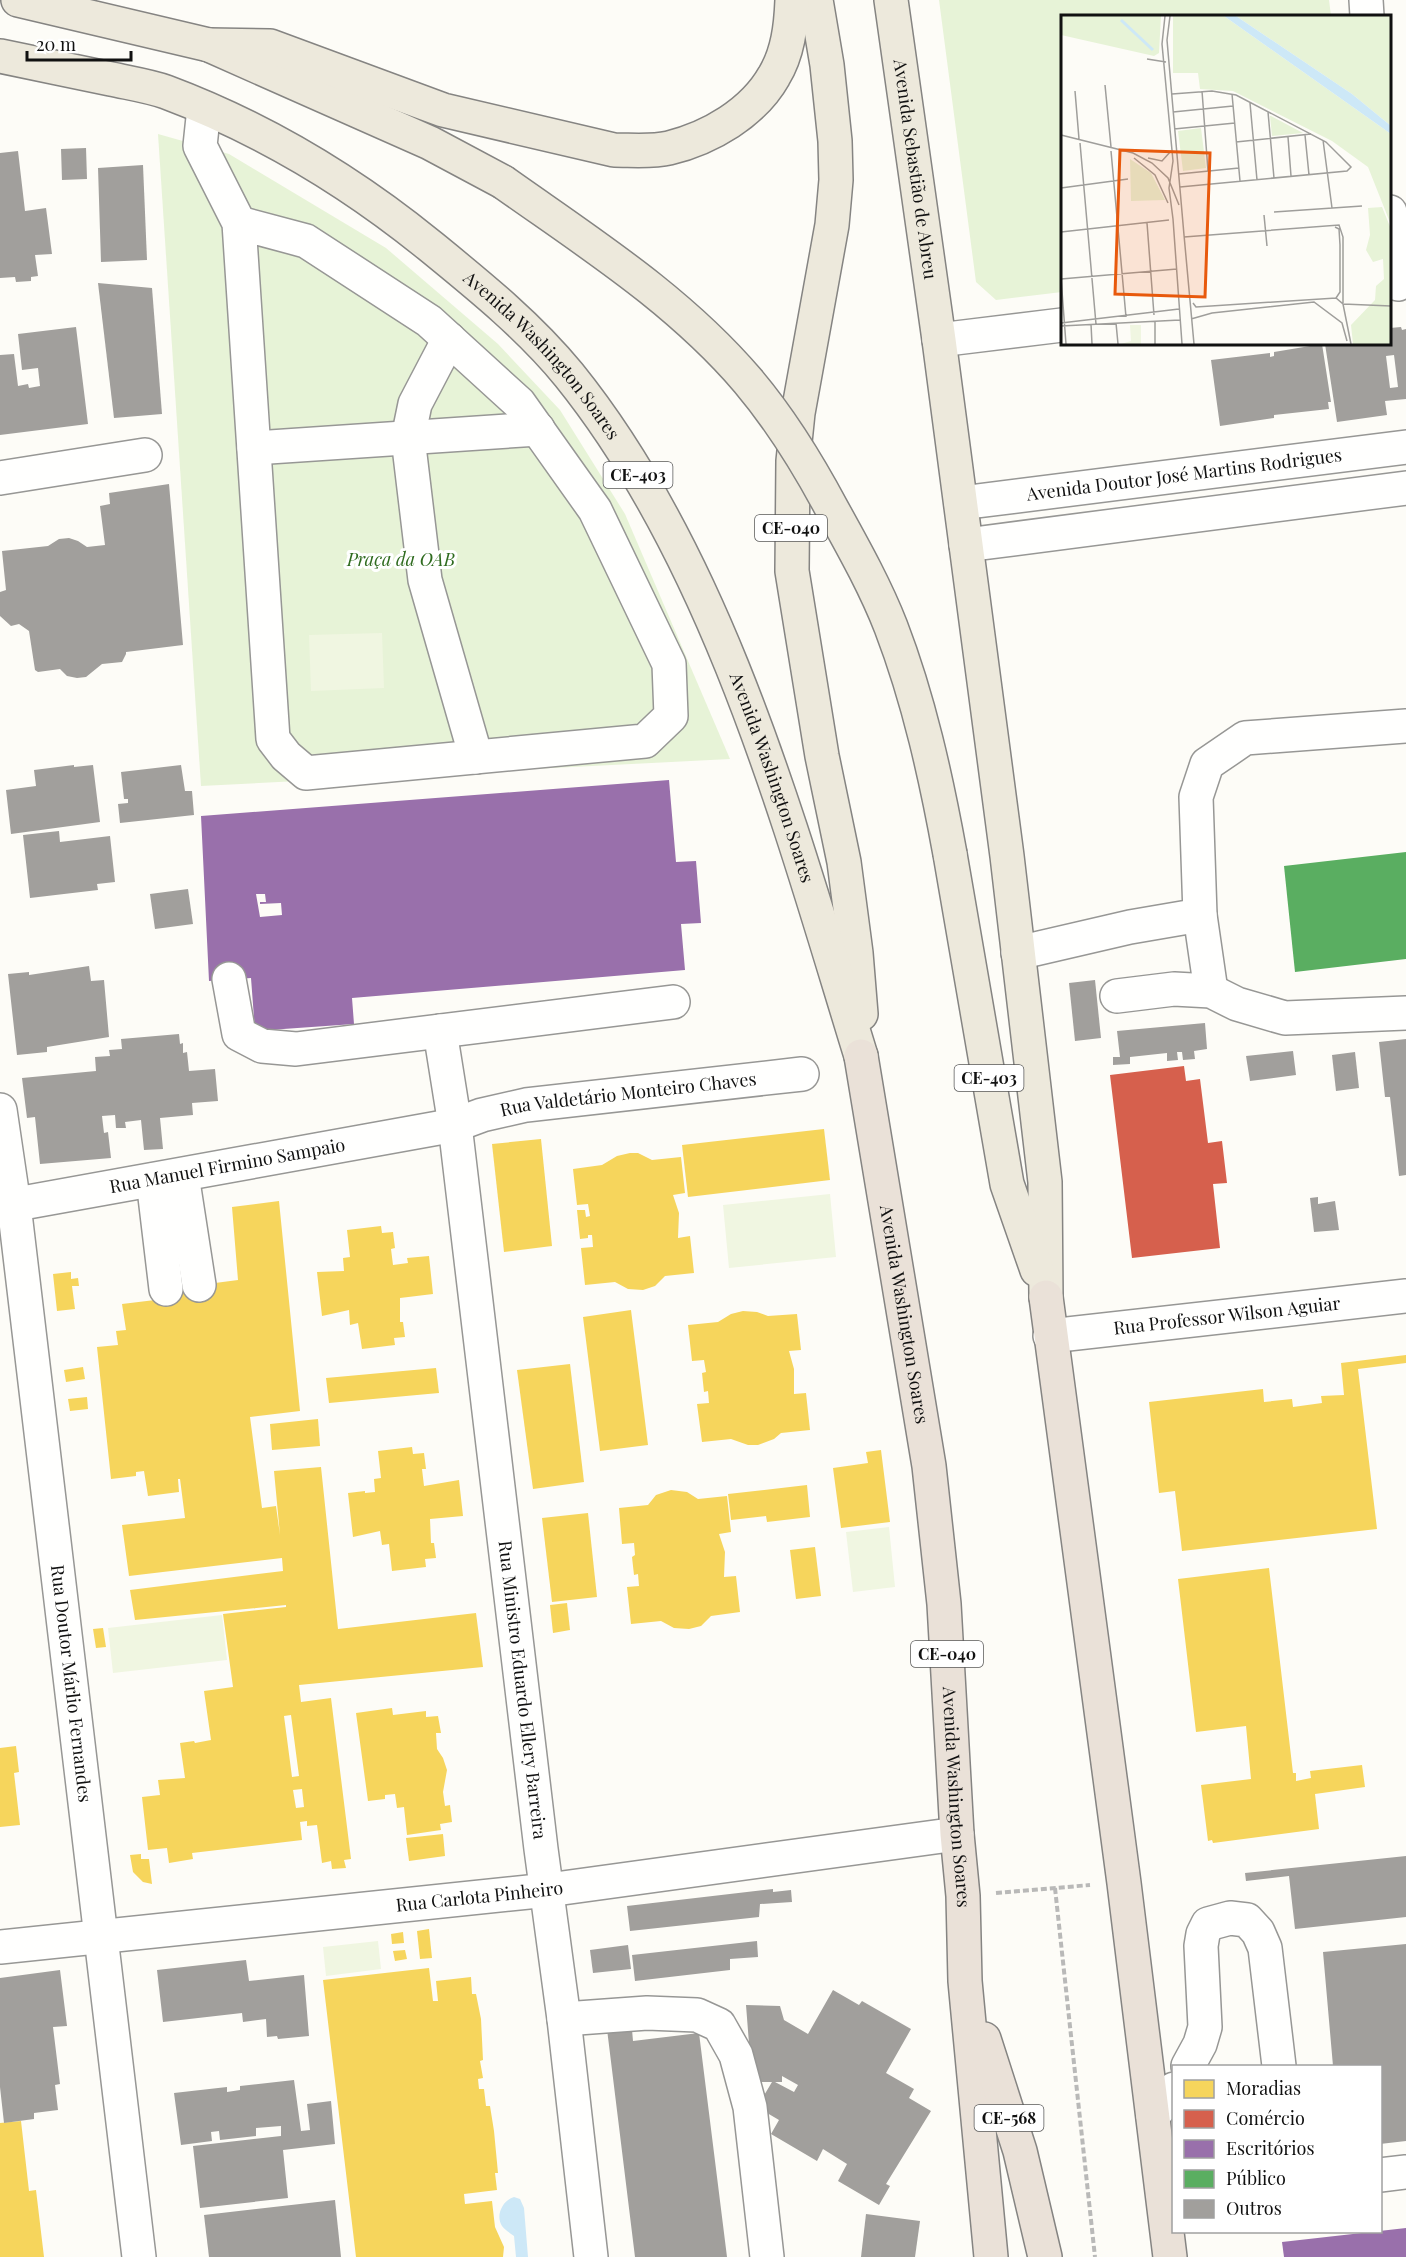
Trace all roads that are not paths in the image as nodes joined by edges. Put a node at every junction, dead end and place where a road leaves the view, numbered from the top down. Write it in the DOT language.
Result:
graph roads {
  1 [pos="18,0"];
  2 [pos="792,0"];
  3 [pos="816,0"];
  4 [pos="891,0"];
  5 [pos="1366,0"];
  6 [pos="1367,15"];
  7 [pos="209,45"];
  8 [pos="0,56"];
  9 [pos="204,108"];
  10 [pos="239,223"];
  11 [pos="1391,228"];
  12 [pos="1398,284"];
  13 [pos="1061,325"];
  14 [pos="449,339"];
  15 [pos="939,340"];
  16 [pos="538,429"];
  17 [pos="408,438"];
  18 [pos="1406,447"];
  19 [pos="254,448"];
  20 [pos="145,455"];
  21 [pos="0,478"];
  22 [pos="1406,488"];
  23 [pos="961,503"];
  24 [pos="966,545"];
  25 [pos="1406,726"];
  26 [pos="476,757"];
  27 [pos="1200,915"];
  28 [pos="1018,953"];
  29 [pos="229,979"];
  30 [pos="1211,992"];
  31 [pos="1117,996"];
  32 [pos="673,1002"];
  33 [pos="1406,1013"];
  34 [pos="440,1031"];
  35 [pos="861,1056"];
  36 [pos="802,1074"];
  37 [pos="0,1110"];
  38 [pos="455,1125"];
  39 [pos="167,1177"];
  40 [pos="7,1206"];
  41 [pos="198,1285"];
  42 [pos="166,1289"];
  43 [pos="1406,1296"];
  44 [pos="1046,1298"];
  45 [pos="1050,1336"];
  46 [pos="957,1834"];
  47 [pos="548,1890"];
  48 [pos="100,1935"];
  49 [pos="0,1947"];
  50 [pos="965,1980"];
  51 [pos="564,2019"];
  52 [pos="1189,2065"];
  53 [pos="1279,2065"];
  54 [pos="1172,2090"];
  55 [pos="1153,2116"];
  56 [pos="1406,2172"];
  57 [pos="1382,2175"];
  58 [pos="139,2257"];
  59 [pos="591,2257"];
  60 [pos="767,2257"];
  61 [pos="991,2257"];
  62 [pos="1045,2257"];
  63 [pos="1170,2257"];
  1 -- 7 [label="main road, CE-403"];
  2 -- 7 [label="main road"];
  3 -- 35 [label="main road, Avenida Washington Soares / CE-040"];
  4 -- 15 [label="main road, Avenida Sebastião de Abreu"];
  5 -- 6 [label="street"];
  7 -- 44 [label="main road, CE-403, bridge"];
  8 -- 9 [label="main road, Avenida Washington Soares / CE-403"];
  9 -- 10 [label="street"];
  9 -- 35 [label="main road, Avenida Washington Soares / CE-403"];
  10 -- 14 [label="street"];
  10 -- 19 [label="street"];
  11 -- 12 [label="street"];
  13 -- 15 [label="street"];
  14 -- 16 [label="street"];
  14 -- 17 [label="street"];
  15 -- 23 [label="main road"];
  16 -- 17 [label="street"];
  16 -- 26 [label="street"];
  17 -- 19 [label="street"];
  17 -- 26 [label="street"];
  18 -- 23 [label="street, Avenida Doutor José Martins Rodrigues"];
  19 -- 26 [label="street"];
  20 -- 21 [label="street"];
  22 -- 24 [label="street"];
  23 -- 24 [label="main road"];
  24 -- 28 [label="main road"];
  25 -- 27 [label="street"];
  27 -- 28 [label="street"];
  27 -- 30 [label="street"];
  28 -- 44 [label="main road"];
  29 -- 34 [label="street"];
  30 -- 31 [label="street"];
  30 -- 33 [label="street"];
  32 -- 34 [label="street"];
  34 -- 38 [label="street, Rua Ministro Eduardo Ellery Barreira"];
  35 -- 46 [label="highway, Avenida Washington Soares / CE-040"];
  36 -- 38 [label="street, Rua Valdetário Monteiro Chaves"];
  37 -- 40 [label="street, Rua Doutor Márlio Fernandes"];
  38 -- 39 [label="street, Rua Manuel Firmino Sampaio"];
  38 -- 47 [label="street, Rua Ministro Eduardo Ellery Barreira"];
  39 -- 40 [label="street, Rua Manuel Firmino Sampaio"];
  39 -- 41 [label="street"];
  39 -- 42 [label="street"];
  40 -- 48 [label="street, Rua Doutor Márlio Fernandes"];
  43 -- 45 [label="street, Rua Professor Wilson Aguiar"];
  44 -- 45 [label="highway"];
  45 -- 55 [label="highway"];
  46 -- 47 [label="street, Rua Carlota Pinheiro"];
  46 -- 50 [label="highway, Avenida Washington Soares / CE-040"];
  47 -- 48 [label="street, Rua Carlota Pinheiro"];
  47 -- 51 [label="street, Rua Ministro Eduardo Ellery Barreira"];
  48 -- 49 [label="street, Rua Carlota Pinheiro"];
  48 -- 58 [label="street, Rua Doutor Márlio Fernandes"];
  50 -- 61 [label="highway, Avenida Washington Soares / CE-040"];
  50 -- 62 [label="highway, CE-568"];
  51 -- 59 [label="street, Rua Ministro Eduardo Ellery Barreira"];
  51 -- 60 [label="street"];
  52 -- 53 [label="street"];
  54 -- 55 [label="street"];
  55 -- 63 [label="highway"];
  56 -- 57 [label="street"];
}
